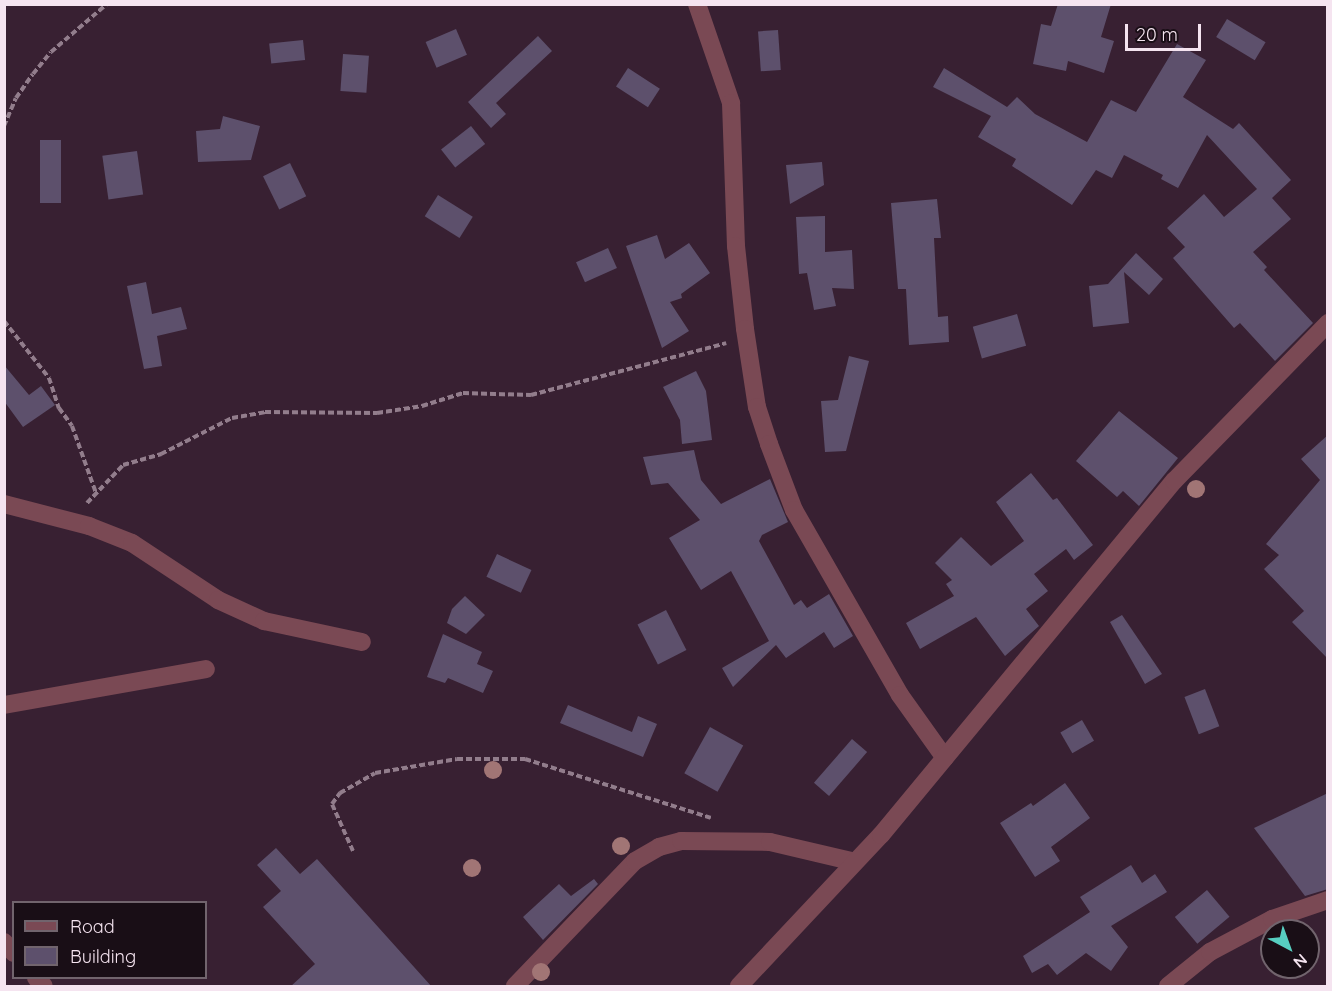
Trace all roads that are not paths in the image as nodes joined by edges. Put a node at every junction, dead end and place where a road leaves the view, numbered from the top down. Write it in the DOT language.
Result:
graph roads {
  1 [pos="697,4"];
  2 [pos="1328,323"];
  3 [pos="4,504"];
  4 [pos="362,642"];
  5 [pos="206,669"];
  6 [pos="4,705"];
  7 [pos="945,758"];
  8 [pos="855,862"];
  9 [pos="1328,900"];
  10 [pos="515,987"];
  11 [pos="739,987"];
  12 [pos="1168,987"];
  1 -- 7 [label="street"];
  2 -- 7 [label="street"];
  3 -- 4 [label="street"];
  5 -- 6 [label="street"];
  7 -- 8 [label="street"];
  8 -- 10 [label="street"];
  8 -- 11 [label="street"];
  9 -- 12 [label="street"];
}
